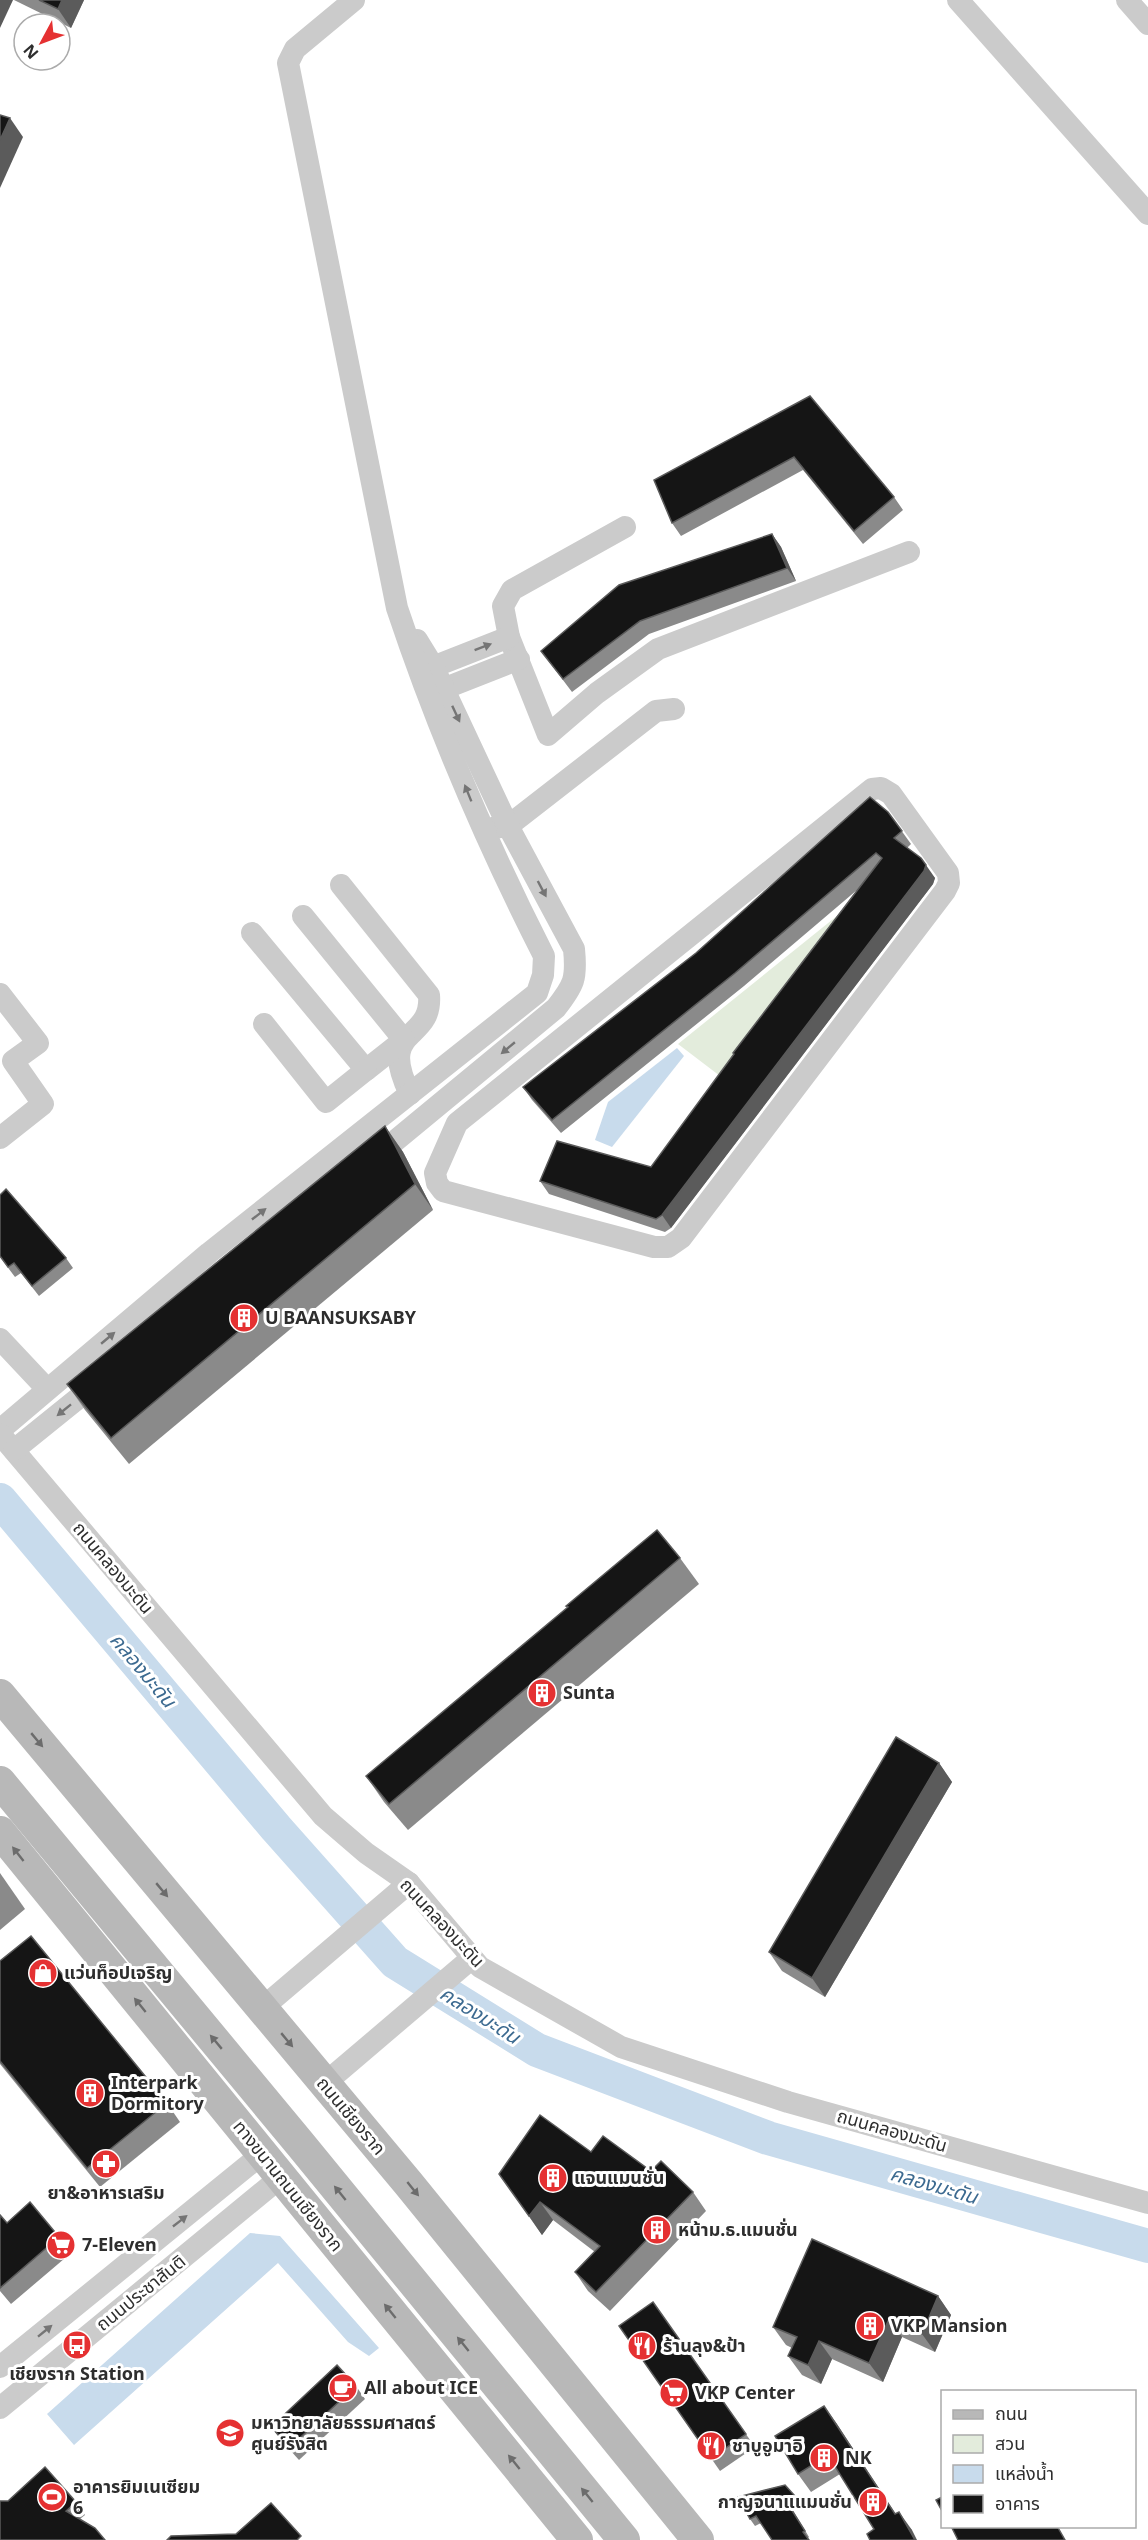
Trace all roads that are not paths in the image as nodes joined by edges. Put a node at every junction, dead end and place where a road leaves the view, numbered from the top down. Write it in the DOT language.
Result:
graph roads {
  1 [pos="354,0"];
  2 [pos="958,0"];
  3 [pos="1127,0"];
  4 [pos="1148,24"];
  5 [pos="1148,214"];
  6 [pos="624,527"];
  7 [pos="909,552"];
  8 [pos="509,636"];
  9 [pos="519,659"];
  10 [pos="430,680"];
  11 [pos="674,709"];
  12 [pos="508,826"];
  13 [pos="483,830"];
  14 [pos="341,885"];
  15 [pos="303,916"];
  16 [pos="252,933"];
  17 [pos="574,949"];
  18 [pos="544,956"];
  19 [pos="537,993"];
  20 [pos="0,994"];
  21 [pos="556,1008"];
  22 [pos="264,1024"];
  23 [pos="404,1040"];
  24 [pos="366,1070"];
  25 [pos="419,1087"];
  26 [pos="443,1102"];
  27 [pos="457,1123"];
  28 [pos="0,1138"];
  29 [pos="354,1174"];
  30 [pos="0,1339"];
  31 [pos="116,1368"];
  32 [pos="47,1389"];
  33 [pos="5,1438"];
  34 [pos="0,1695"];
  35 [pos="0,1782"];
  36 [pos="0,1832"];
  37 [pos="404,1888"];
  38 [pos="464,1965"];
  39 [pos="261,2009"];
  40 [pos="324,2085"];
  41 [pos="272,2165"];
  42 [pos="1148,2203"];
  43 [pos="0,2367"];
  44 [pos="0,2408"];
  45 [pos="577,2540"];
  46 [pos="624,2540"];
  47 [pos="698,2540"];
  1 -- 10 [label="street"];
  2 -- 5 [label="street"];
  3 -- 4 [label="street"];
  6 -- 8 [label="street"];
  7 -- 9 [label="street"];
  8 -- 9 [label="street"];
  10 -- 8 [label="street, one-way"];
  9 -- 10 [label="street"];
  10 -- 12 [label="street, one-way"];
  13 -- 10 [label="street, one-way"];
  11 -- 12 [label="street"];
  12 -- 13 [label="street"];
  12 -- 17 [label="street, one-way"];
  13 -- 18 [label="street"];
  14 -- 23 [label="street"];
  15 -- 23 [label="street"];
  16 -- 24 [label="street"];
  17 -- 18 [label="street"];
  17 -- 21 [label="street"];
  18 -- 19 [label="street"];
  19 -- 21 [label="street"];
  19 -- 25 [label="street"];
  20 -- 28 [label="street"];
  21 -- 26 [label="street, one-way"];
  22 -- 24 [label="street"];
  23 -- 24 [label="street"];
  23 -- 25 [label="street"];
  25 -- 26 [label="street"];
  32 -- 25 [label="street, one-way"];
  26 -- 27 [label="street"];
  26 -- 29 [label="street"];
  27 -- 27 [label="street"];
  30 -- 32 [label="street"];
  31 -- 33 [label="street, one-way"];
  32 -- 33 [label="street"];
  33 -- 37 [label="street, ถนนคลองมะดัน"];
  34 -- 39 [label="main road, ถนนเชียงราก, one-way"];
  46 -- 35 [label="main road, one-way"];
  41 -- 36 [label="main road, ทางขนานถนนเชียงราก, one-way"];
  37 -- 38 [label="street, ถนนคลองมะดัน"];
  37 -- 39 [label="street"];
  38 -- 40 [label="street"];
  38 -- 42 [label="street, ถนนคลองมะดัน"];
  39 -- 40 [label="main road, ถนนเชียงราก, one-way"];
  40 -- 47 [label="main road, ถนนเชียงราก, one-way"];
  43 -- 41 [label="street, ถนนประชาสันติ, one-way"];
  41 -- 44 [label="street, ถนนประชาสันติ"];
  45 -- 41 [label="main road, ทางขนานถนนเชียงราก, one-way"];
}
